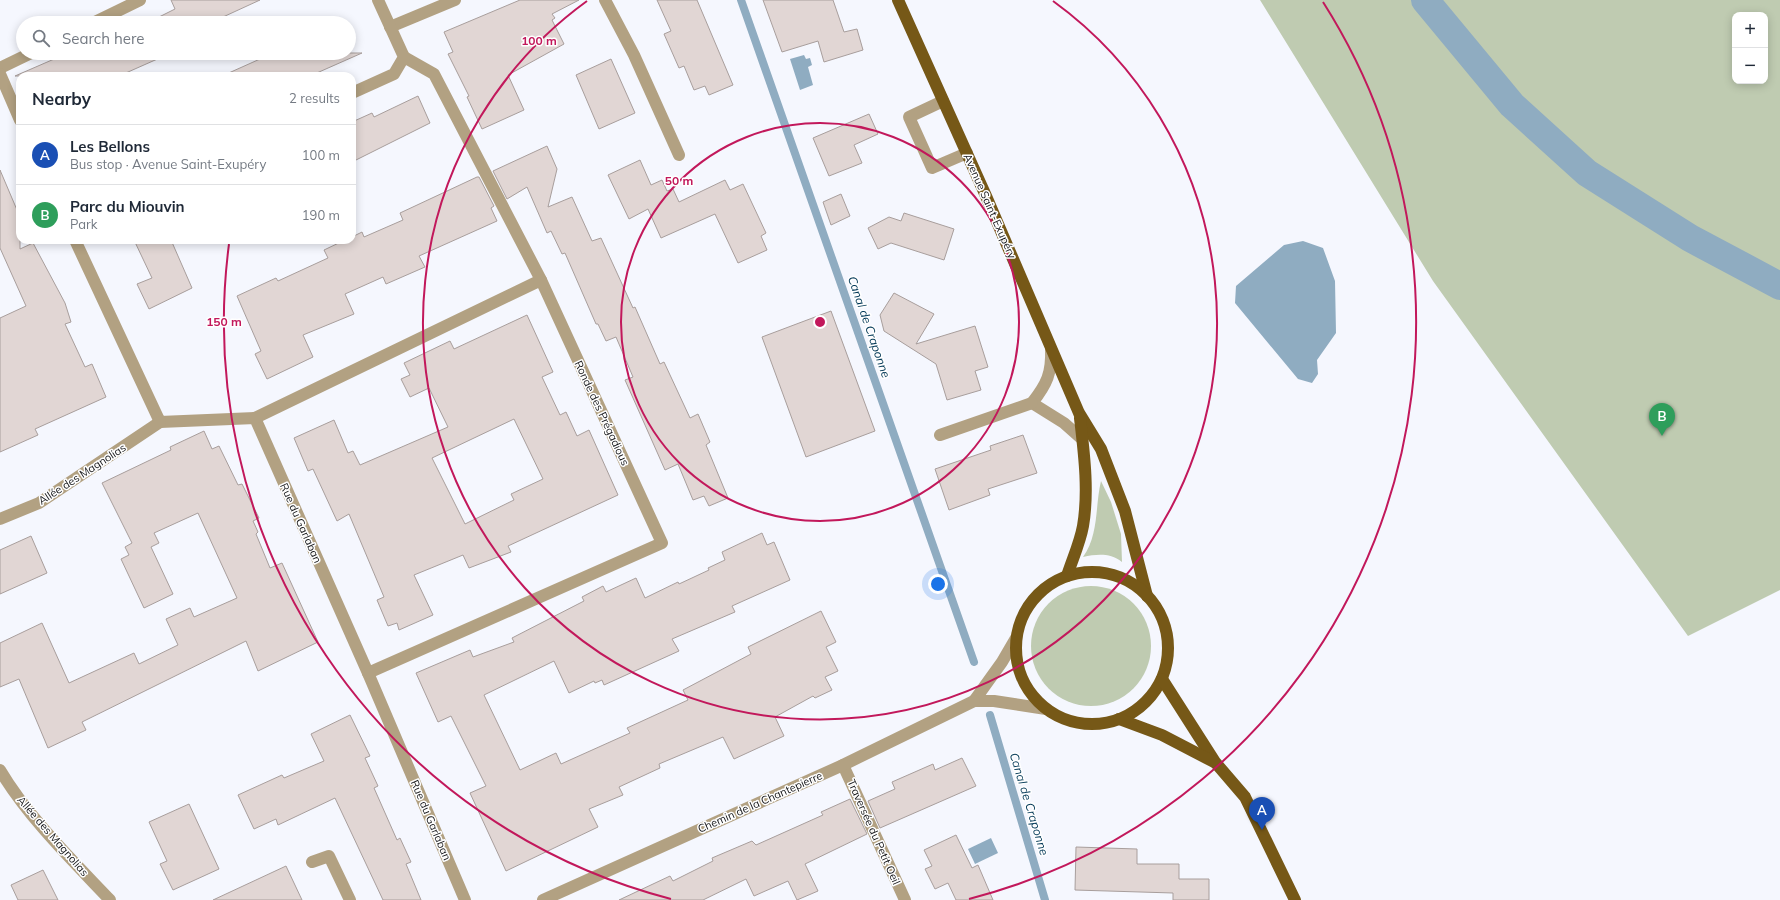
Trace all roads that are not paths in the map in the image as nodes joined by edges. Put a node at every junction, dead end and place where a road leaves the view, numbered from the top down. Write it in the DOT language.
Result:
graph roads {
  1 [pos="140,0"];
  2 [pos="378,0"];
  3 [pos="455,0"];
  4 [pos="605,0"];
  5 [pos="898,0"];
  6 [pos="107,16"];
  7 [pos="390,27"];
  8 [pos="404,57"];
  9 [pos="17,60"];
  10 [pos="0,68"];
  11 [pos="0,74"];
  12 [pos="356,91"];
  13 [pos="943,101"];
  14 [pos="16,111"];
  15 [pos="967,153"];
  16 [pos="680,155"];
  17 [pos="77,244"];
  18 [pos="541,280"];
  19 [pos="1051,348"];
  20 [pos="1032,403"];
  21 [pos="1079,413"];
  22 [pos="255,418"];
  23 [pos="160,422"];
  24 [pos="940,435"];
  25 [pos="1082,438"];
  26 [pos="0,519"];
  27 [pos="1067,576"];
  28 [pos="1147,596"];
  29 [pos="1016,638"];
  30 [pos="368,673"];
  31 [pos="1162,679"];
  32 [pos="974,701"];
  33 [pos="1046,709"];
  34 [pos="1119,719"];
  35 [pos="1215,762"];
  36 [pos="843,765"];
  37 [pos="0,770"];
  38 [pos="312,862"];
  39 [pos="110,900"];
  40 [pos="350,900"];
  41 [pos="465,900"];
  42 [pos="543,900"];
  43 [pos="905,900"];
  44 [pos="1295,900"];
  1 -- 6 [label="street"];
  2 -- 7 [label="street"];
  3 -- 7 [label="street"];
  4 -- 16 [label="street"];
  5 -- 13 [label="main road, Avenue Saint-Exupéry"];
  7 -- 8 [label="street"];
  8 -- 12 [label="street"];
  8 -- 18 [label="street"];
  9 -- 10 [label="street"];
  11 -- 14 [label="street"];
  13 -- 15 [label="main road, Avenue Saint-Exupéry"];
  13 -- 15 [label="street"];
  15 -- 19 [label="main road, Avenue Saint-Exupéry"];
  17 -- 23 [label="street"];
  18 -- 22 [label="street"];
  18 -- 30 [label="street, Ronde des Prégadious"];
  19 -- 20 [label="street"];
  19 -- 21 [label="main road, Avenue Saint-Exupéry"];
  20 -- 24 [label="street"];
  20 -- 25 [label="street"];
  21 -- 25 [label="main road, Avenue Saint-Exupéry"];
  21 -- 28 [label="main road, Avenue Saint-Exupéry"];
  22 -- 23 [label="street"];
  22 -- 30 [label="street, Rue du Garlaban"];
  23 -- 26 [label="street, Allée des Magnolias"];
  25 -- 27 [label="main road, Avenue Saint-Exupéry"];
  27 -- 28 [label="main road"];
  27 -- 29 [label="main road"];
  28 -- 31 [label="main road"];
  29 -- 32 [label="street"];
  29 -- 33 [label="main road"];
  30 -- 41 [label="street, Rue du Garlaban"];
  31 -- 34 [label="main road"];
  31 -- 35 [label="main road"];
  32 -- 33 [label="street"];
  32 -- 36 [label="street, Chemin de la Chantepierre"];
  33 -- 34 [label="main road"];
  34 -- 35 [label="main road"];
  35 -- 44 [label="main road"];
  36 -- 42 [label="street, Chemin de la Chantepierre"];
  36 -- 43 [label="street, Traversée du Petit Oeil"];
  37 -- 39 [label="street, Allée des Magnolias"];
  38 -- 40 [label="street"];
}
